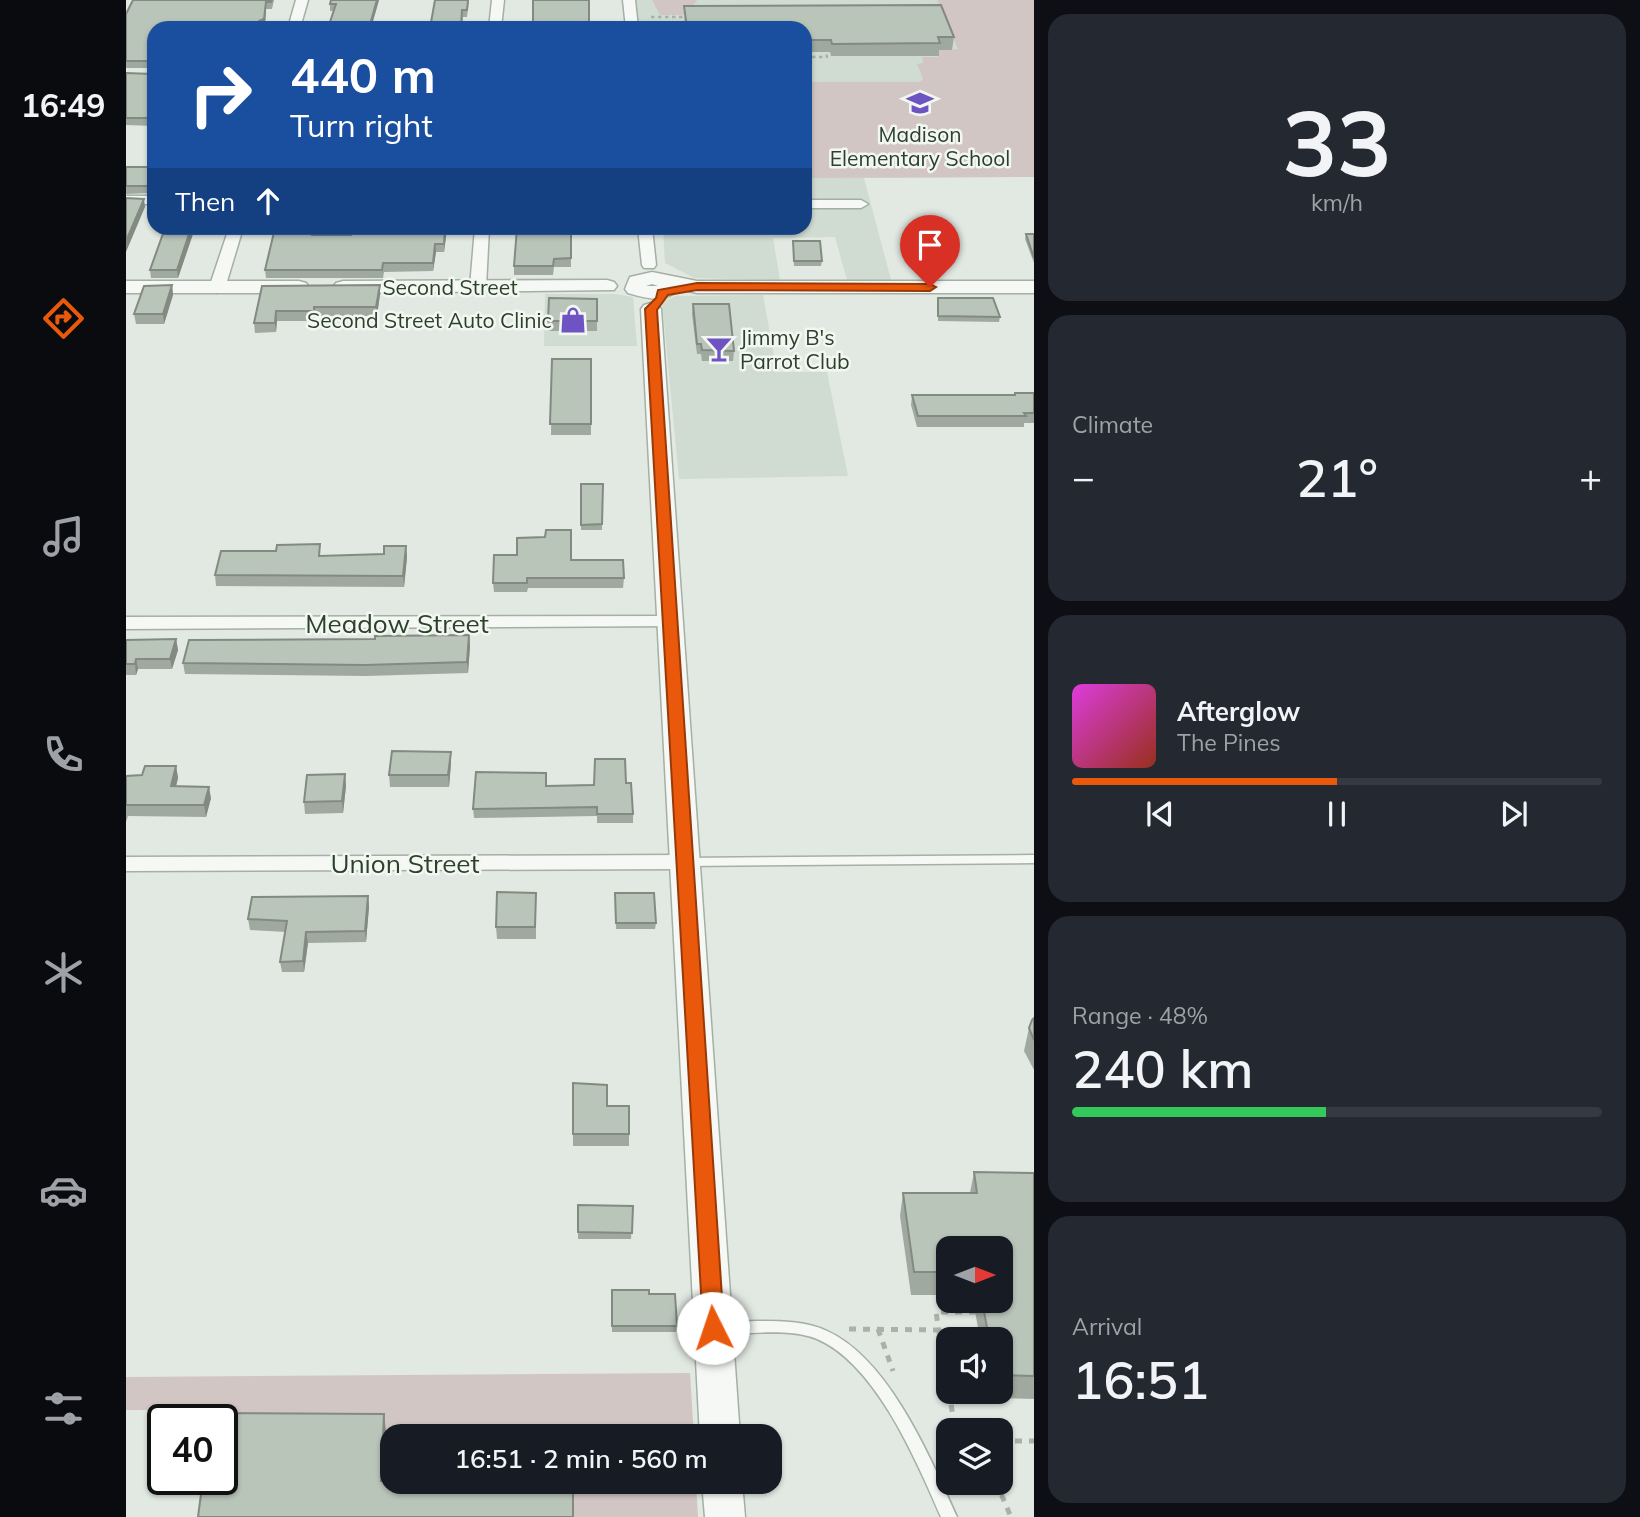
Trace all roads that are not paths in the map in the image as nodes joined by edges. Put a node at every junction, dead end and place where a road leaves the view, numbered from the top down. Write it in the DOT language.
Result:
graph roads {
  1 [pos="302,0"];
  2 [pos="498,0"];
  3 [pos="629,0"];
  4 [pos="296,21"];
  5 [pos="496,21"];
  6 [pos="631,21"];
  7 [pos="126,200"];
  8 [pos="147,200"];
  9 [pos="812,204"];
  10 [pos="861,204"];
  11 [pos="234,235"];
  12 [pos="482,235"];
  13 [pos="646,235"];
  14 [pos="652,286"];
  15 [pos="126,287"];
  16 [pos="478,287"];
  17 [pos="1034,287"];
  18 [pos="217,288"];
  19 [pos="669,622"];
  20 [pos="126,623"];
  21 [pos="1034,859"];
  22 [pos="684,862"];
  23 [pos="126,863"];
  24 [pos="713,1328"];
  25 [pos="719,1424"];
  26 [pos="724,1494"];
  27 [pos="725,1517"];
  28 [pos="949,1517"];
  1 -- 4 [label="street"];
  2 -- 5 [label="street"];
  3 -- 6 [label="street"];
  7 -- 8 [label="street"];
  9 -- 10 [label="street"];
  11 -- 18 [label="street"];
  12 -- 16 [label="street"];
  13 -- 14 [label="street"];
  14 -- 16 [label="street, Second Street"];
  14 -- 17 [label="street, Second Street"];
  14 -- 19 [label="street"];
  15 -- 18 [label="street, Second Street"];
  16 -- 18 [label="street, Second Street"];
  19 -- 20 [label="street, Meadow Street"];
  19 -- 22 [label="street"];
  21 -- 22 [label="lane"];
  22 -- 23 [label="street, Union Street"];
  22 -- 24 [label="street"];
  24 -- 25 [label="street"];
  24 -- 28 [label="lane"];
  26 -- 27 [label="street"];
}
